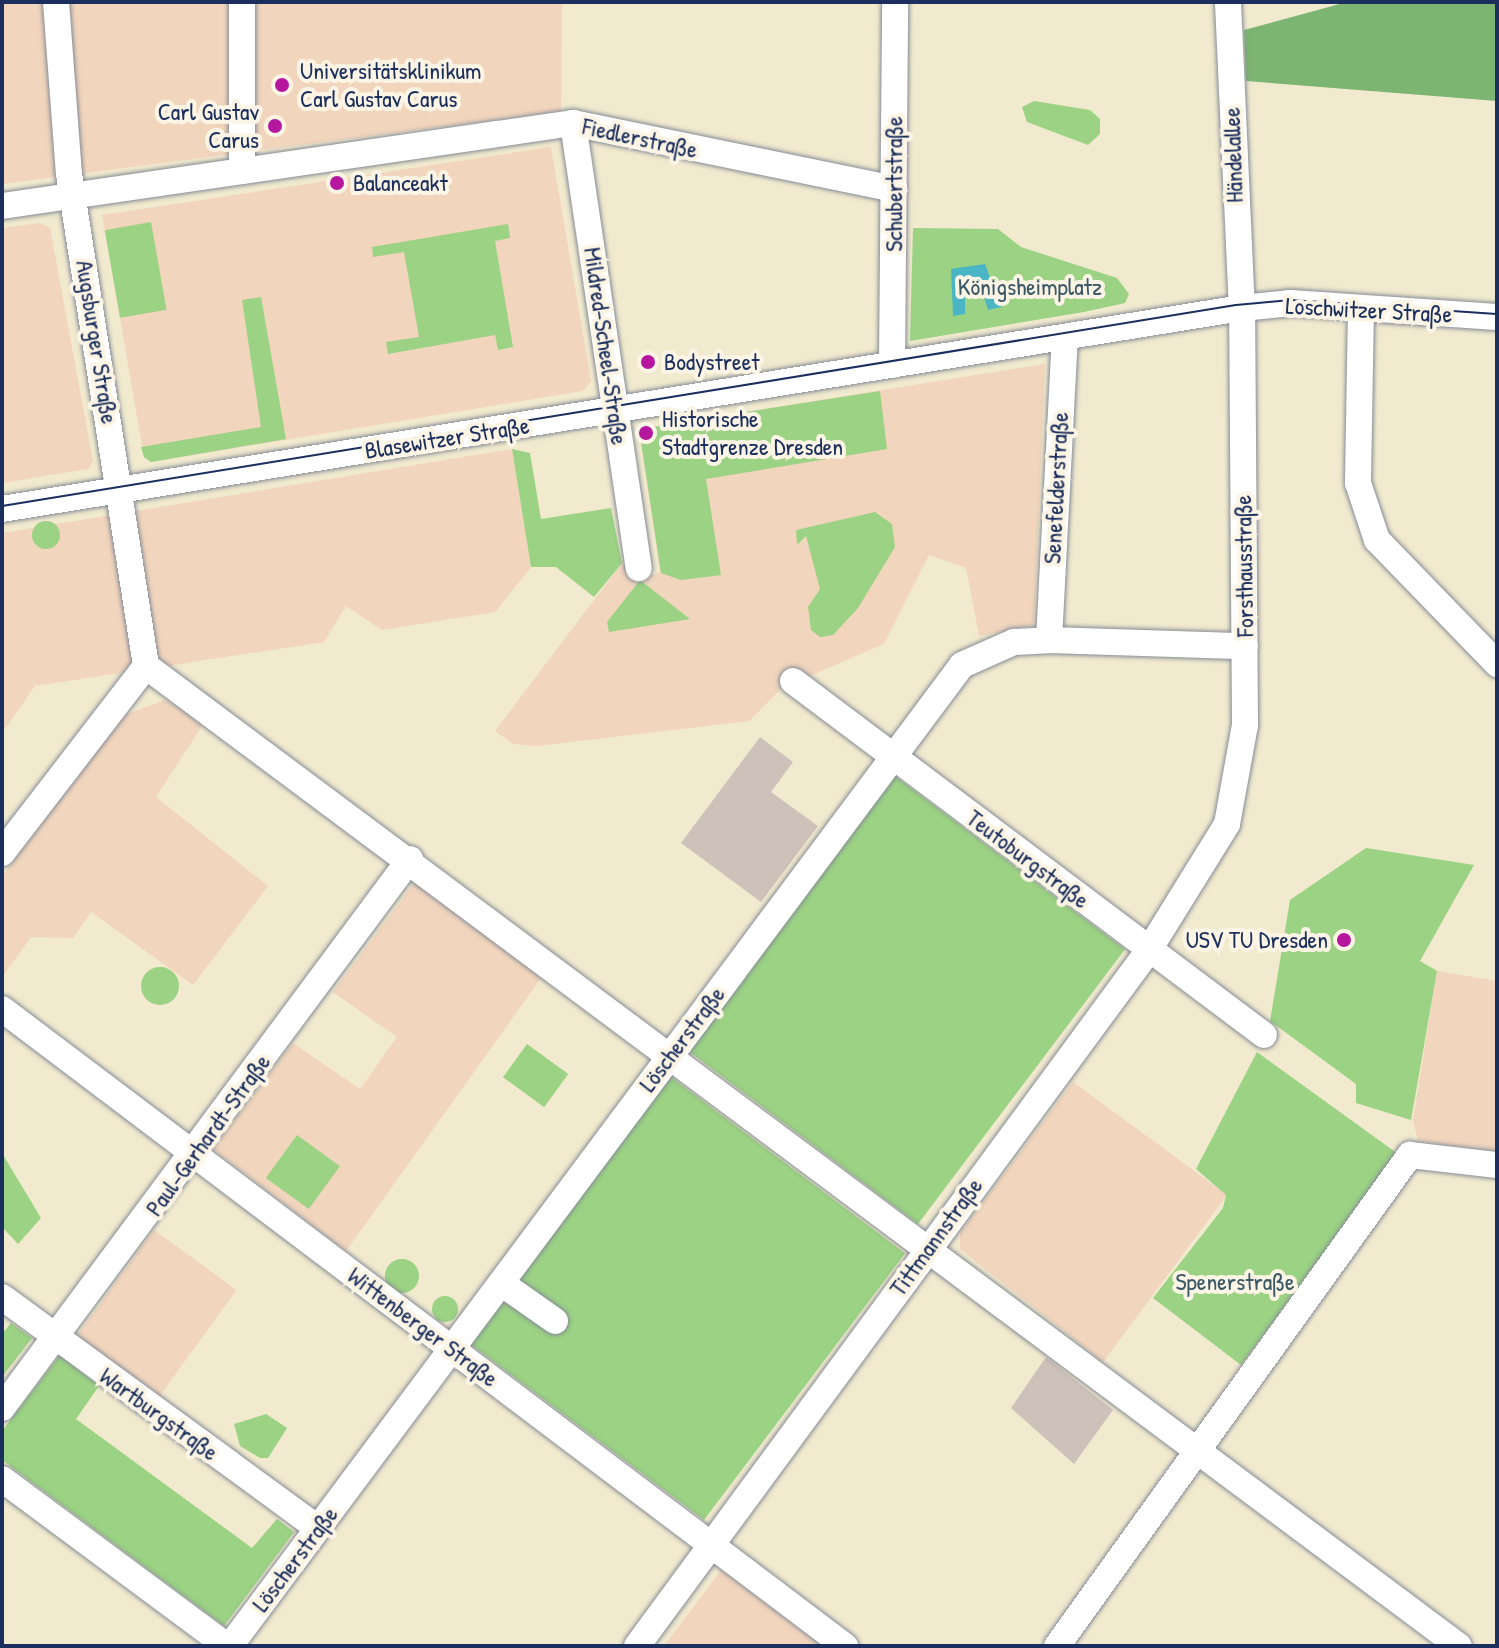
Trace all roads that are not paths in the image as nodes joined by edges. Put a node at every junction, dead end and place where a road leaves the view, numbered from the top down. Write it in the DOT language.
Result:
graph roads {
  1 [pos="56,2"];
  2 [pos="242,2"];
  3 [pos="895,2"];
  4 [pos="1228,2"];
  5 [pos="573,123"];
  6 [pos="242,171"];
  7 [pos="894,189"];
  8 [pos="73,195"];
  9 [pos="2,206"];
  10 [pos="1242,308"];
  11 [pos="1361,308"];
  12 [pos="1497,317"];
  13 [pos="1065,337"];
  14 [pos="892,365"];
  15 [pos="615,410"];
  16 [pos="120,490"];
  17 [pos="2,509"];
  18 [pos="639,568"];
  19 [pos="1049,640"];
  20 [pos="1245,646"];
  21 [pos="1497,664"];
  22 [pos="146,666"];
  23 [pos="793,681"];
  24 [pos="892,757"];
  25 [pos="1227,824"];
  26 [pos="2,853"];
  27 [pos="410,859"];
  28 [pos="1149,950"];
  29 [pos="2,1009"];
  30 [pos="1264,1035"];
  31 [pos="669,1054"];
  32 [pos="192,1156"];
  33 [pos="1497,1165"];
  34 [pos="929,1245"];
  35 [pos="501,1283"];
  36 [pos="2,1297"];
  37 [pos="555,1321"];
  38 [pos="55,1340"];
  39 [pos="452,1348"];
  40 [pos="2,1408"];
  41 [pos="1194,1451"];
  42 [pos="2,1479"];
  43 [pos="318,1528"];
  44 [pos="711,1546"];
  45 [pos="228,1646"];
  46 [pos="637,1646"];
  47 [pos="845,1646"];
  48 [pos="1057,1646"];
  49 [pos="1459,1646"];
  1 -- 8 [label="street, Augsburger Straße"];
  2 -- 6 [label="street"];
  3 -- 7 [label="street, Schubertstraße"];
  4 -- 10 [label="street, Händelallee"];
  5 -- 6 [label="street, Fiedlerstraße"];
  5 -- 7 [label="street, Fiedlerstraße"];
  5 -- 15 [label="street, Mildred-Scheel-Straße"];
  6 -- 8 [label="street, Fiedlerstraße"];
  7 -- 14 [label="street, Schubertstraße"];
  8 -- 9 [label="street, Fiedlerstraße"];
  8 -- 16 [label="street, Augsburger Straße"];
  10 -- 11 [label="street, Loschwitzer Straße"];
  10 -- 13 [label="street"];
  10 -- 20 [label="street, Forsthausstraße"];
  11 -- 12 [label="street, Loschwitzer Straße"];
  11 -- 21 [label="street"];
  13 -- 14 [label="street"];
  13 -- 19 [label="street, Senefelderstraße"];
  14 -- 15 [label="street, Blasewitzer Straße"];
  15 -- 16 [label="street, Blasewitzer Straße"];
  15 -- 18 [label="street, Mildred-Scheel-Straße"];
  16 -- 17 [label="street, Blasewitzer Straße"];
  16 -- 22 [label="street, Augsburger Straße"];
  19 -- 20 [label="street, Löscherstraße"];
  19 -- 24 [label="street, Löscherstraße"];
  20 -- 25 [label="street, Forsthausstraße"];
  22 -- 26 [label="street"];
  22 -- 27 [label="street"];
  23 -- 24 [label="street, Teutoburgstraße"];
  24 -- 28 [label="street, Teutoburgstraße"];
  24 -- 31 [label="street, Löscherstraße"];
  25 -- 28 [label="street, Tittmannstraße"];
  27 -- 31 [label="street"];
  27 -- 32 [label="street, Paul-Gerhardt-Straße"];
  28 -- 30 [label="street, Teutoburgstraße"];
  28 -- 34 [label="street, Tittmannstraße"];
  29 -- 32 [label="street, Wittenberger Straße"];
  31 -- 34 [label="street"];
  31 -- 35 [label="street, Löscherstraße"];
  32 -- 38 [label="street, Paul-Gerhardt-Straße"];
  32 -- 39 [label="street, Wittenberger Straße"];
  33 -- 41 [label="street"];
  34 -- 41 [label="street"];
  34 -- 44 [label="street, Tittmannstraße"];
  35 -- 37 [label="street"];
  35 -- 39 [label="street, Löscherstraße"];
  36 -- 38 [label="street, Wartburgstraße"];
  38 -- 40 [label="street, Paul-Gerhardt-Straße"];
  38 -- 43 [label="street, Wartburgstraße"];
  39 -- 43 [label="street, Löscherstraße"];
  39 -- 44 [label="street, Wittenberger Straße"];
  41 -- 48 [label="street"];
  41 -- 49 [label="street"];
  42 -- 45 [label="street"];
  43 -- 45 [label="street, Löscherstraße"];
  44 -- 46 [label="street, Tittmannstraße"];
  44 -- 47 [label="street, Wittenberger Straße"];
}
